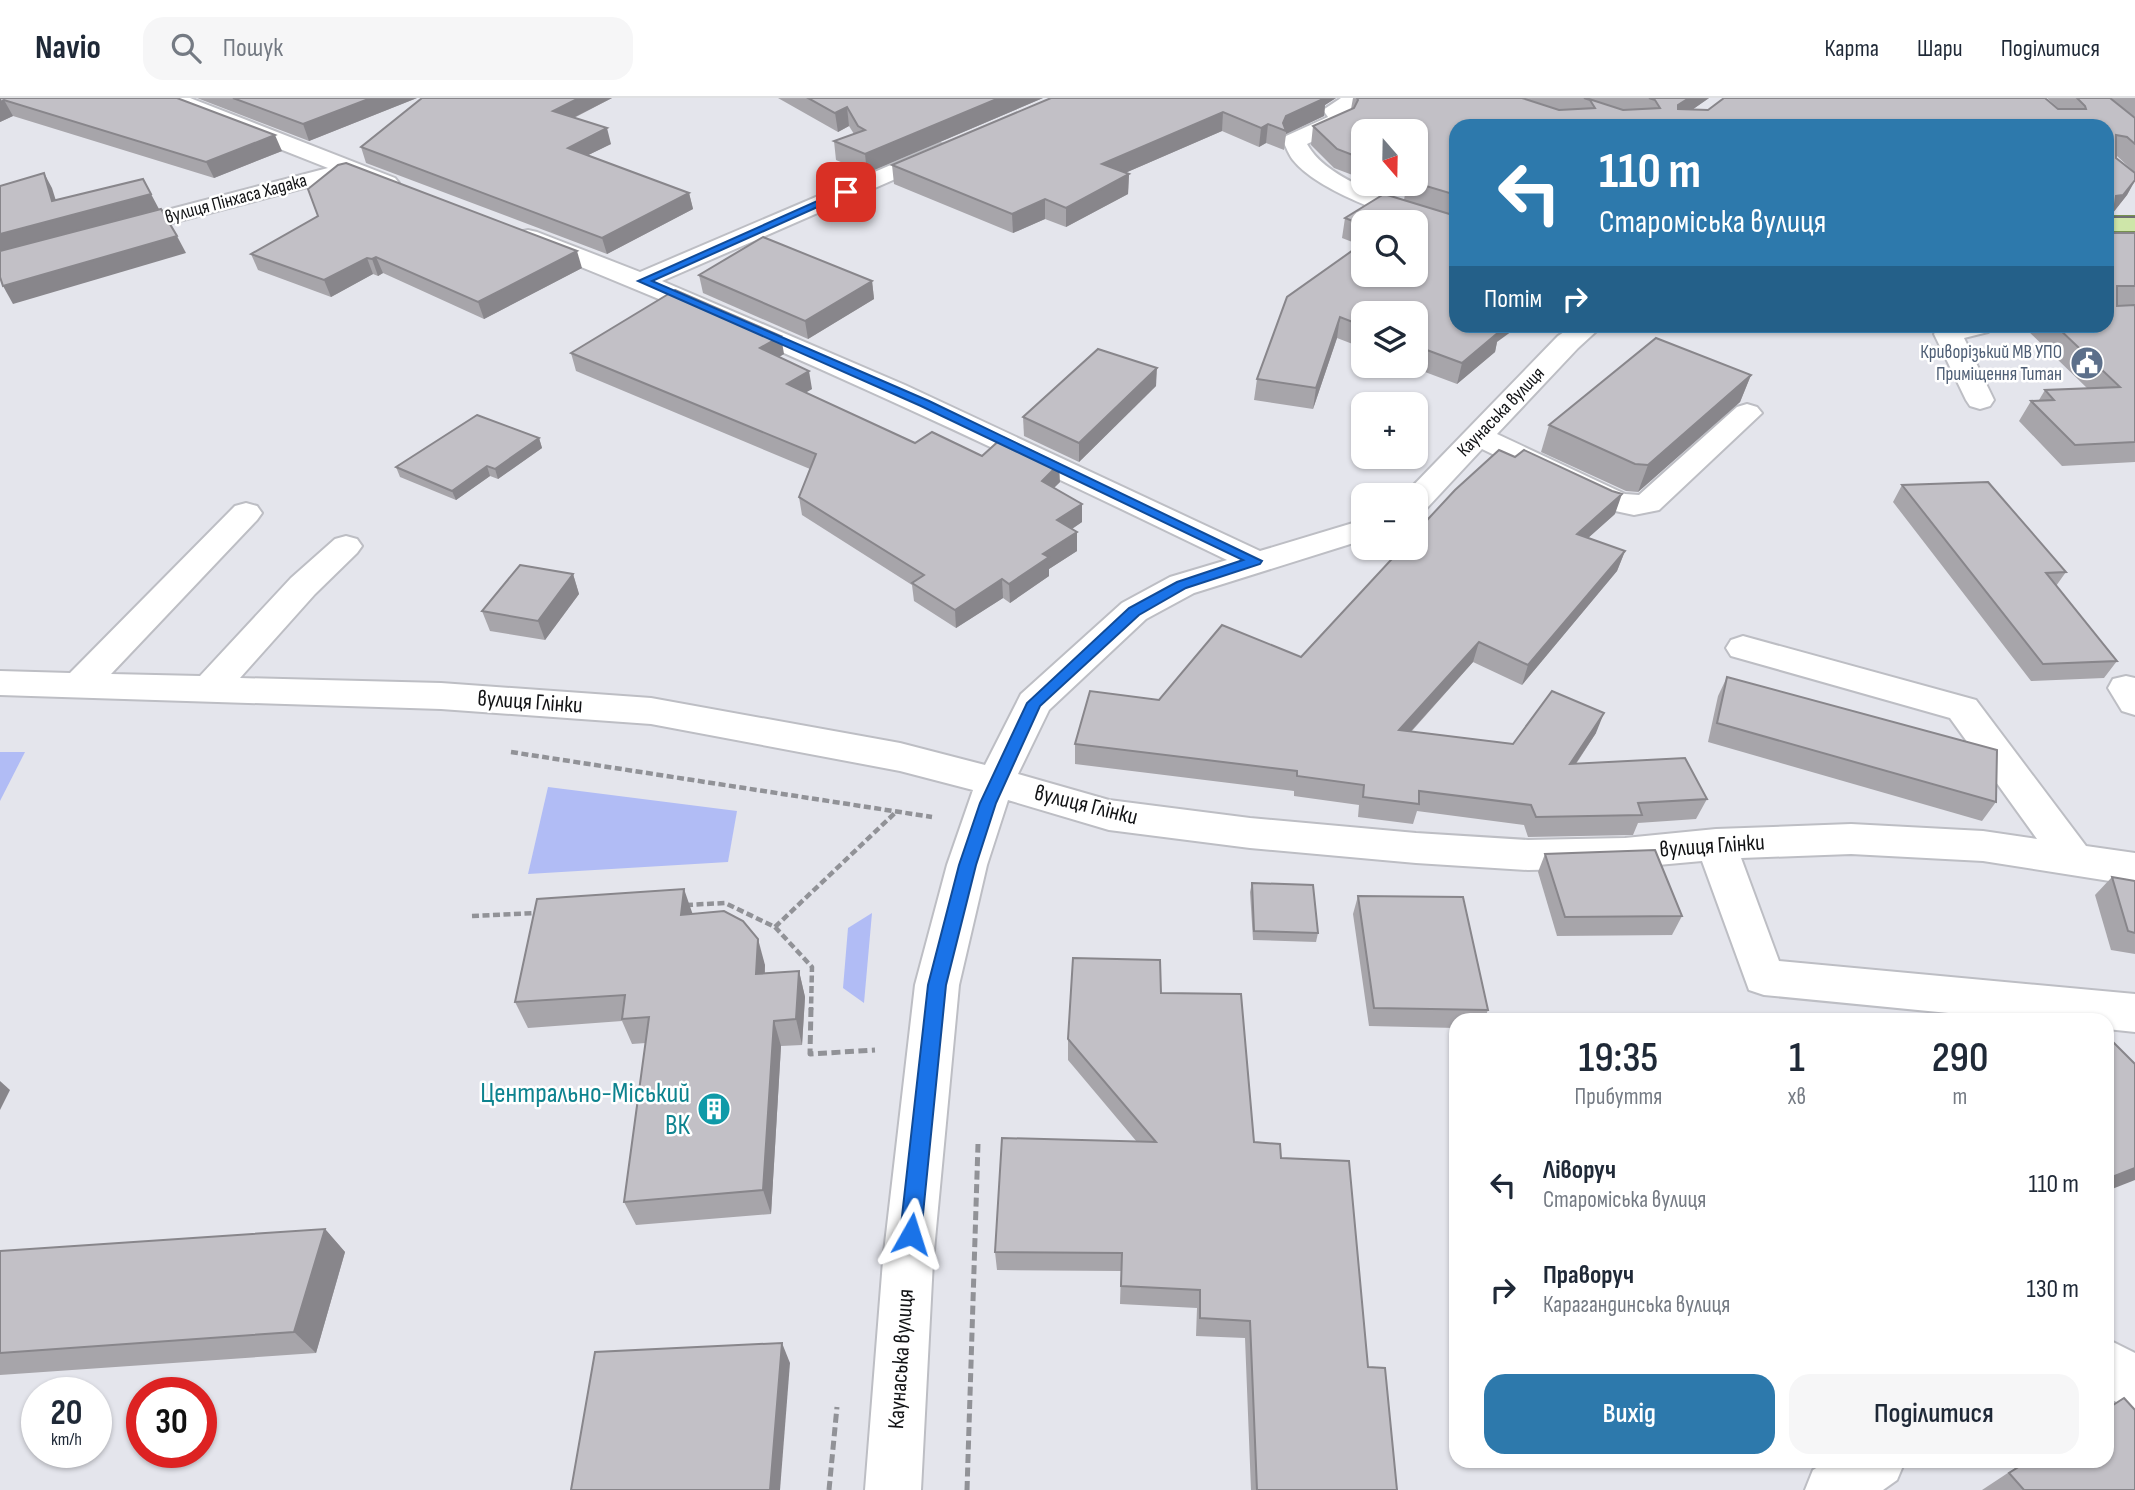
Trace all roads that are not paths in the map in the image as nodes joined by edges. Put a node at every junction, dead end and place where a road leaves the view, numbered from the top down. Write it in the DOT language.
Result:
graph roads {
  1 [pos="171,98"];
  2 [pos="1357,98"];
  3 [pos="960,143"];
  4 [pos="350,169"];
  5 [pos="414,193"];
  6 [pos="2114,209"];
  7 [pos="2128,221"];
  8 [pos="1449,224"];
  9 [pos="503,227"];
  10 [pos="94,237"];
  11 [pos="643,281"];
  12 [pos="1580,333"];
  13 [pos="1952,333"];
  14 [pos="1980,400"];
  15 [pos="1747,413"];
  16 [pos="1478,436"];
  17 [pos="1428,488"];
  18 [pos="246,513"];
  19 [pos="1351,533"];
  20 [pos="346,546"];
  21 [pos="1255,561"];
  22 [pos="1743,648"];
  23 [pos="0,683"];
  24 [pos="80,684"];
  25 [pos="208,690"];
  26 [pos="996,782"];
  27 [pos="1716,844"];
  28 [pos="2073,858"];
  29 [pos="2135,869"];
  30 [pos="2135,1013"];
  31 [pos="2114,1370"];
  32 [pos="2135,1385"];
  33 [pos="1867,1468"];
  34 [pos="893,1490"];
  35 [pos="1833,1490"];
  1 -- 4 [label="street"];
  2 -- 8 [label="street"];
  3 -- 11 [label="street"];
  4 -- 5 [label="street"];
  4 -- 10 [label="street, вулиця Пінхаса Хадака"];
  6 -- 7 [label="main road"];
  9 -- 11 [label="street"];
  11 -- 21 [label="street"];
  12 -- 16 [label="street, Каунаська вулиця"];
  13 -- 14 [label="street"];
  15 -- 16 [label="street"];
  16 -- 17 [label="street, Каунаська вулиця"];
  18 -- 24 [label="street"];
  19 -- 21 [label="street, Каунаська вулиця"];
  20 -- 25 [label="street"];
  21 -- 26 [label="street, Каунаська вулиця"];
  22 -- 28 [label="street"];
  23 -- 24 [label="street, вулиця Глінки"];
  24 -- 25 [label="street, вулиця Глінки"];
  25 -- 26 [label="street, вулиця Глінки"];
  26 -- 27 [label="street, вулиця Глінки"];
  26 -- 34 [label="street, Каунаська вулиця"];
  27 -- 28 [label="street, вулиця Глінки"];
  27 -- 30 [label="street"];
  28 -- 29 [label="street, вулиця Глінки"];
  31 -- 32 [label="street"];
  33 -- 35 [label="street"];
}
